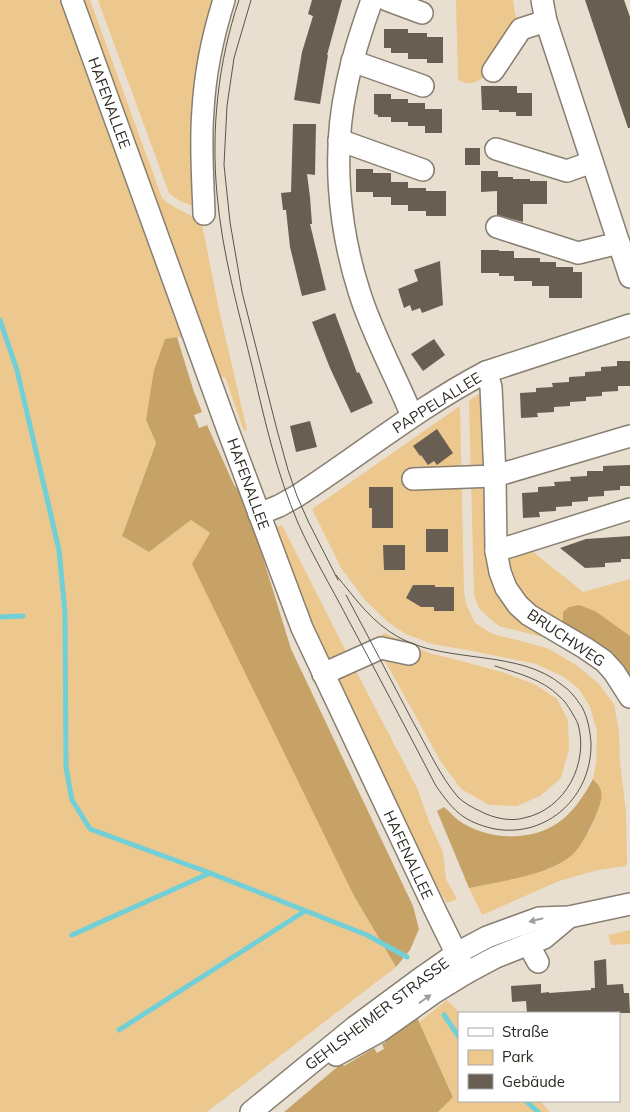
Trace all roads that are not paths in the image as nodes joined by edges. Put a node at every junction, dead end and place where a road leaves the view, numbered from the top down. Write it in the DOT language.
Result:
graph roads {
  1 [pos="72,0"];
  2 [pos="224,0"];
  3 [pos="372,0"];
  4 [pos="387,0"];
  5 [pos="542,0"];
  6 [pos="422,13"];
  7 [pos="546,21"];
  8 [pos="352,61"];
  9 [pos="492,71"];
  10 [pos="423,86"];
  11 [pos="339,140"];
  12 [pos="496,150"];
  13 [pos="592,162"];
  14 [pos="423,170"];
  15 [pos="204,214"];
  16 [pos="497,227"];
  17 [pos="619,244"];
  18 [pos="630,277"];
  19 [pos="630,324"];
  20 [pos="486,372"];
  21 [pos="412,416"];
  22 [pos="630,436"];
  23 [pos="495,476"];
  24 [pos="413,479"];
  25 [pos="630,510"];
  26 [pos="259,514"];
  27 [pos="496,551"];
  28 [pos="409,654"];
  29 [pos="323,674"];
  30 [pos="630,697"];
  31 [pos="630,904"];
  32 [pos="569,917"];
  33 [pos="528,944"];
  34 [pos="456,953"];
  35 [pos="538,962"];
  36 [pos="466,973"];
  37 [pos="297,1074"];
  38 [pos="251,1112"];
  1 -- 26 [label="street, HAFENALLEE"];
  2 -- 15 [label="street"];
  3 -- 8 [label="street"];
  4 -- 6 [label="street"];
  5 -- 7 [label="street"];
  7 -- 9 [label="street"];
  7 -- 13 [label="street"];
  8 -- 10 [label="street"];
  8 -- 11 [label="street"];
  11 -- 14 [label="street"];
  11 -- 21 [label="street"];
  12 -- 13 [label="street"];
  13 -- 17 [label="street"];
  16 -- 17 [label="street"];
  17 -- 18 [label="street"];
  19 -- 20 [label="street, PAPPELALLEE"];
  20 -- 21 [label="street, PAPPELALLEE"];
  20 -- 23 [label="street, BRUCHWEG"];
  21 -- 26 [label="street, PAPPELALLEE"];
  22 -- 23 [label="street"];
  23 -- 24 [label="street"];
  23 -- 27 [label="street, BRUCHWEG"];
  25 -- 27 [label="street"];
  26 -- 29 [label="street, HAFENALLEE"];
  27 -- 30 [label="street, BRUCHWEG"];
  28 -- 29 [label="street"];
  29 -- 34 [label="street, HAFENALLEE"];
  31 -- 32 [label="street, GEHLSHEIMER STRASSE"];
  32 -- 33 [label="street, GEHLSHEIMER STRASSE"];
  32 -- 34 [label="street, GEHLSHEIMER STRASSE, one-way"];
  33 -- 35 [label="street"];
  33 -- 36 [label="street, GEHLSHEIMER STRASSE"];
  34 -- 36 [label="street, HAFENALLEE"];
  34 -- 37 [label="street, GEHLSHEIMER STRASSE"];
  37 -- 36 [label="street, GEHLSHEIMER STRASSE, one-way"];
  37 -- 38 [label="street, GEHLSHEIMER STRASSE"];
}
